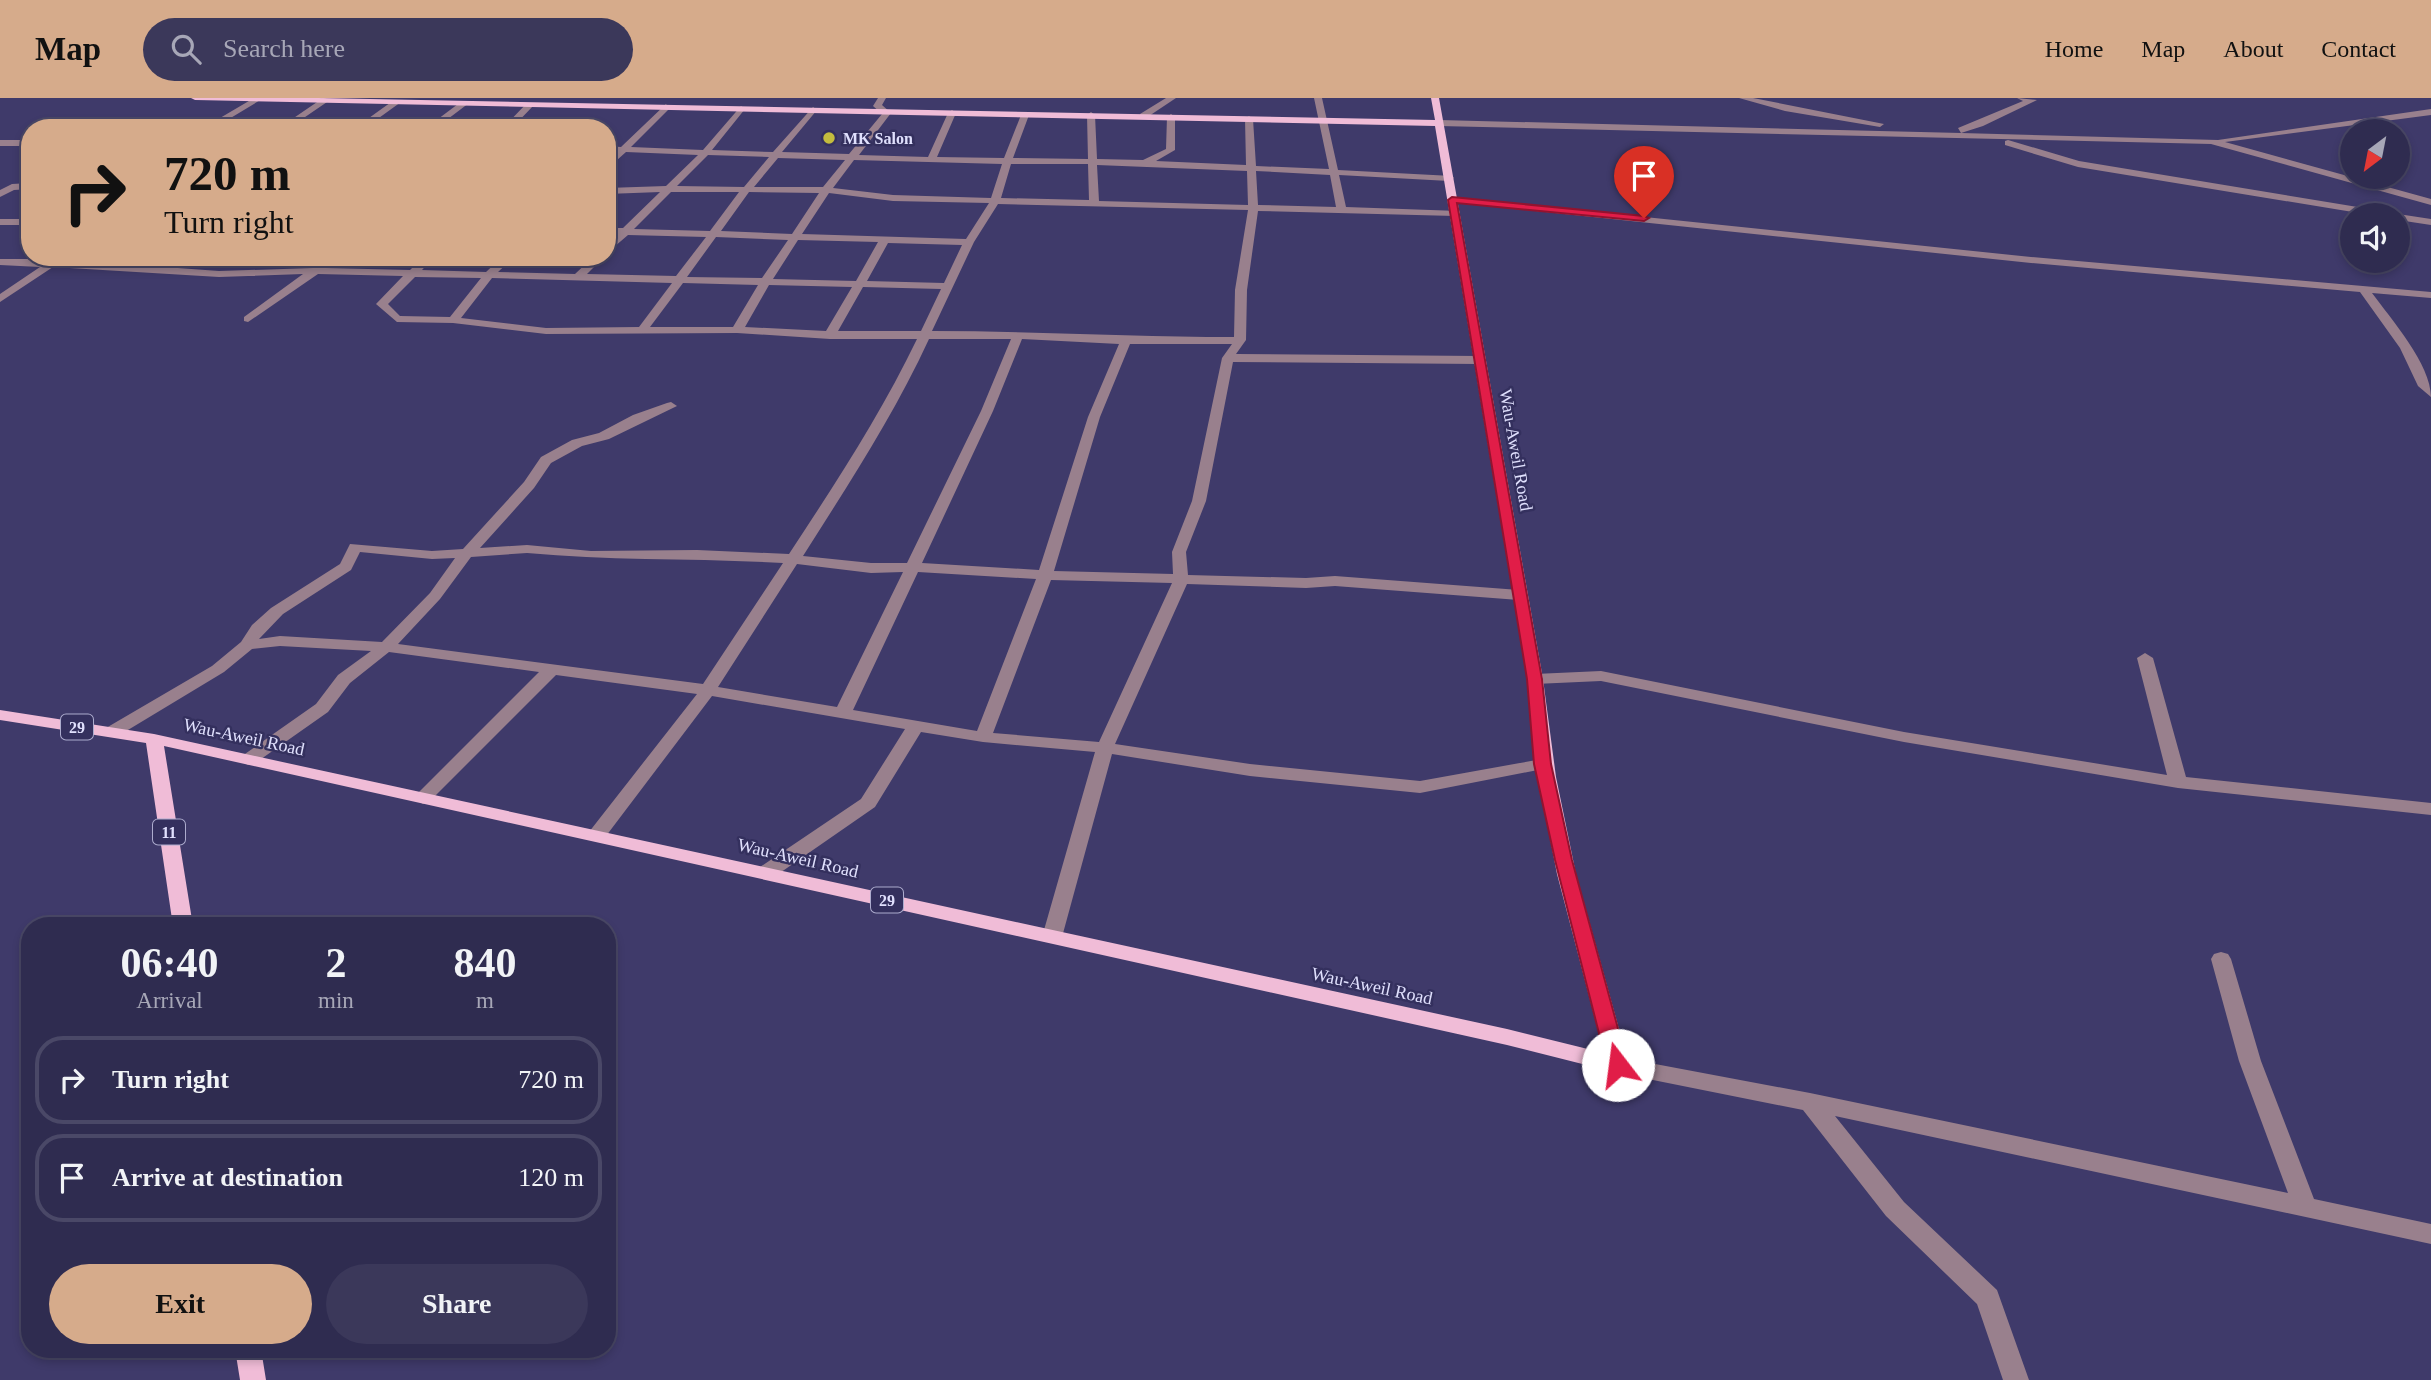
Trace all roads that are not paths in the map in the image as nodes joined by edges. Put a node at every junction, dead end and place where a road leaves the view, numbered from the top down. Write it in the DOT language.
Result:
graph roads {
  1 [pos="195,98"];
  2 [pos="882,98"];
  3 [pos="1172,98"];
  4 [pos="1318,98"];
  5 [pos="1436,98"];
  6 [pos="1742,98"];
  7 [pos="2021,98"];
  8 [pos="258,99"];
  9 [pos="2036,99"];
  10 [pos="326,100"];
  11 [pos="397,102"];
  12 [pos="465,103"];
  13 [pos="530,105"];
  14 [pos="666,107"];
  15 [pos="741,109"];
  16 [pos="813,110"];
  17 [pos="2431,112"];
  18 [pos="887,113"];
  19 [pos="952,113"];
  20 [pos="1025,115"];
  21 [pos="1091,115"];
  22 [pos="1143,116"];
  23 [pos="1171,117"];
  24 [pos="223,119"];
  25 [pos="297,119"];
  26 [pos="372,119"];
  27 [pos="443,119"];
  28 [pos="516,119"];
  29 [pos="1249,119"];
  30 [pos="1321,121"];
  31 [pos="1439,123"];
  32 [pos="1941,135"];
  33 [pos="2211,141"];
  34 [pos="0,142"];
  35 [pos="21,143"];
  36 [pos="616,149"];
  37 [pos="625,149"];
  38 [pos="705,153"];
  39 [pos="779,154"];
  40 [pos="854,157"];
  41 [pos="616,158"];
  42 [pos="931,159"];
  43 [pos="1006,161"];
  44 [pos="1092,161"];
  45 [pos="1143,164"];
  46 [pos="1250,166"];
  47 [pos="1332,170"];
  48 [pos="4,178"];
  49 [pos="1449,178"];
  50 [pos="21,186"];
  51 [pos="12,187"];
  52 [pos="670,189"];
  53 [pos="746,190"];
  54 [pos="826,190"];
  55 [pos="616,191"];
  56 [pos="0,194"];
  57 [pos="995,201"];
  58 [pos="1094,202"];
  59 [pos="2431,202"];
  60 [pos="1454,206"];
  61 [pos="2340,207"];
  62 [pos="1253,208"];
  63 [pos="1342,210"];
  64 [pos="2410,219"];
  65 [pos="0,222"];
  66 [pos="21,222"];
  67 [pos="2431,222"];
  68 [pos="616,231"];
  69 [pos="628,231"];
  70 [pos="715,233"];
  71 [pos="795,236"];
  72 [pos="884,241"];
  73 [pos="616,242"];
  74 [pos="969,242"];
  75 [pos="21,261"];
  76 [pos="0,262"];
  77 [pos="50,266"];
  78 [pos="126,266"];
  79 [pos="151,266"];
  80 [pos="320,266"];
  81 [pos="419,266"];
  82 [pos="499,266"];
  83 [pos="590,266"];
  84 [pos="148,268"];
  85 [pos="311,271"];
  86 [pos="410,274"];
  87 [pos="490,274"];
  88 [pos="576,279"];
  89 [pos="678,281"];
  90 [pos="765,282"];
  91 [pos="858,284"];
  92 [pos="949,286"];
  93 [pos="2362,289"];
  94 [pos="2431,295"];
  95 [pos="0,299"];
  96 [pos="248,318"];
  97 [pos="453,320"];
  98 [pos="643,329"];
  99 [pos="737,330"];
  100 [pos="925,333"];
  101 [pos="830,335"];
  102 [pos="1018,335"];
  103 [pos="1240,340"];
  104 [pos="1126,341"];
  105 [pos="1228,358"];
  106 [pos="1479,360"];
  107 [pos="2431,393"];
  108 [pos="671,406"];
  109 [pos="465,555"];
  110 [pos="793,559"];
  111 [pos="912,567"];
  112 [pos="1045,575"];
  113 [pos="1181,580"];
  114 [pos="1519,595"];
  115 [pos="247,645"];
  116 [pos="386,647"];
  117 [pos="2145,658"];
  118 [pos="552,669"];
  119 [pos="1535,679"];
  120 [pos="708,690"];
  121 [pos="843,713"];
  122 [pos="0,715"];
  123 [pos="916,726"];
  124 [pos="112,732"];
  125 [pos="984,737"];
  126 [pos="154,739"];
  127 [pos="1105,748"];
  128 [pos="248,760"];
  129 [pos="1542,764"];
  130 [pos="2178,782"];
  131 [pos="423,798"];
  132 [pos="2431,809"];
  133 [pos="596,836"];
  134 [pos="767,872"];
  135 [pos="182,917"];
  136 [pos="1052,937"];
  137 [pos="2221,960"];
  138 [pos="1618,1065"];
  139 [pos="1810,1102"];
  140 [pos="2305,1207"];
  141 [pos="2431,1234"];
  142 [pos="249,1358"];
  143 [pos="253,1380"];
  144 [pos="2015,1380"];
  1 -- 8 [label="main road"];
  2 -- 18 [label="street"];
  3 -- 22 [label="street"];
  4 -- 30 [label="street"];
  5 -- 31 [label="main road, Wau-Aweil Road"];
  6 -- 32 [label="street"];
  7 -- 9 [label="street"];
  8 -- 10 [label="main road"];
  8 -- 24 [label="street"];
  9 -- 32 [label="street"];
  10 -- 11 [label="main road"];
  10 -- 25 [label="street"];
  11 -- 12 [label="main road"];
  11 -- 26 [label="street"];
  12 -- 13 [label="main road"];
  12 -- 27 [label="street"];
  13 -- 14 [label="main road"];
  13 -- 28 [label="street"];
  14 -- 15 [label="main road"];
  14 -- 37 [label="street"];
  15 -- 16 [label="main road"];
  15 -- 38 [label="street"];
  16 -- 18 [label="main road"];
  16 -- 39 [label="street"];
  17 -- 33 [label="street"];
  18 -- 19 [label="main road"];
  18 -- 40 [label="street"];
  19 -- 20 [label="main road"];
  19 -- 42 [label="street"];
  20 -- 21 [label="main road"];
  20 -- 43 [label="street"];
  21 -- 22 [label="main road"];
  21 -- 44 [label="street"];
  22 -- 23 [label="main road"];
  23 -- 29 [label="main road"];
  23 -- 45 [label="street"];
  29 -- 30 [label="main road"];
  29 -- 46 [label="street"];
  30 -- 31 [label="main road"];
  30 -- 47 [label="street"];
  31 -- 32 [label="street"];
  31 -- 49 [label="main road, Wau-Aweil Road"];
  32 -- 33 [label="street"];
  32 -- 61 [label="street"];
  33 -- 59 [label="street"];
  34 -- 35 [label="street"];
  36 -- 37 [label="street"];
  37 -- 38 [label="street"];
  37 -- 41 [label="street"];
  38 -- 39 [label="street"];
  38 -- 52 [label="street"];
  39 -- 40 [label="street"];
  39 -- 53 [label="street"];
  40 -- 42 [label="street"];
  40 -- 54 [label="street"];
  42 -- 43 [label="street"];
  43 -- 44 [label="street"];
  43 -- 57 [label="street"];
  44 -- 45 [label="street"];
  44 -- 58 [label="street"];
  45 -- 46 [label="street"];
  46 -- 47 [label="street"];
  46 -- 62 [label="street"];
  47 -- 49 [label="street"];
  47 -- 63 [label="street"];
  48 -- 51 [label="street"];
  49 -- 60 [label="main road, Wau-Aweil Road"];
  50 -- 51 [label="street"];
  51 -- 56 [label="street"];
  52 -- 53 [label="street"];
  52 -- 55 [label="street"];
  52 -- 69 [label="street"];
  53 -- 54 [label="street"];
  53 -- 70 [label="street"];
  54 -- 57 [label="street"];
  54 -- 71 [label="street"];
  57 -- 58 [label="street"];
  57 -- 74 [label="street"];
  58 -- 62 [label="street"];
  60 -- 63 [label="street"];
  60 -- 93 [label="street"];
  60 -- 106 [label="main road, Wau-Aweil Road"];
  62 -- 63 [label="street"];
  62 -- 103 [label="street"];
  64 -- 67 [label="street"];
  65 -- 66 [label="street"];
  68 -- 69 [label="street"];
  69 -- 70 [label="street"];
  69 -- 73 [label="street"];
  70 -- 71 [label="street"];
  70 -- 89 [label="street"];
  71 -- 72 [label="street"];
  71 -- 90 [label="street"];
  72 -- 74 [label="street"];
  72 -- 91 [label="street"];
  74 -- 92 [label="street"];
  75 -- 76 [label="street"];
  77 -- 95 [label="street"];
  78 -- 84 [label="street"];
  79 -- 84 [label="street"];
  80 -- 85 [label="street"];
  81 -- 86 [label="street"];
  82 -- 87 [label="street"];
  83 -- 88 [label="street"];
  84 -- 85 [label="street"];
  85 -- 86 [label="street"];
  85 -- 96 [label="street"];
  86 -- 87 [label="street"];
  86 -- 97 [label="street"];
  87 -- 88 [label="street"];
  87 -- 97 [label="street"];
  88 -- 89 [label="street"];
  89 -- 90 [label="street"];
  89 -- 98 [label="street"];
  90 -- 91 [label="street"];
  90 -- 99 [label="street"];
  91 -- 92 [label="street"];
  91 -- 101 [label="street"];
  92 -- 100 [label="street"];
  93 -- 94 [label="street"];
  93 -- 107 [label="street"];
  97 -- 98 [label="street"];
  98 -- 99 [label="street"];
  99 -- 101 [label="street"];
  100 -- 101 [label="street"];
  100 -- 102 [label="street"];
  100 -- 110 [label="street"];
  102 -- 104 [label="street"];
  102 -- 111 [label="street"];
  103 -- 104 [label="street"];
  103 -- 105 [label="street"];
  104 -- 112 [label="street"];
  105 -- 106 [label="street"];
  105 -- 113 [label="street"];
  106 -- 114 [label="main road, Wau-Aweil Road"];
  108 -- 109 [label="street"];
  109 -- 110 [label="street"];
  109 -- 115 [label="street"];
  109 -- 116 [label="street"];
  110 -- 111 [label="street"];
  110 -- 120 [label="street"];
  111 -- 112 [label="street"];
  111 -- 121 [label="street"];
  112 -- 113 [label="street"];
  112 -- 125 [label="street"];
  113 -- 114 [label="street"];
  113 -- 127 [label="street"];
  114 -- 119 [label="main road, Wau-Aweil Road"];
  115 -- 116 [label="street"];
  115 -- 124 [label="street"];
  116 -- 118 [label="street"];
  116 -- 128 [label="street"];
  117 -- 130 [label="street"];
  118 -- 120 [label="street"];
  118 -- 131 [label="street"];
  119 -- 129 [label="main road, Wau-Aweil Road"];
  119 -- 130 [label="street"];
  120 -- 121 [label="street"];
  120 -- 133 [label="street"];
  121 -- 123 [label="street"];
  122 -- 124 [label="main road, 29"];
  123 -- 125 [label="street"];
  123 -- 134 [label="street"];
  124 -- 126 [label="main road, 29"];
  125 -- 127 [label="street"];
  126 -- 128 [label="main road, Wau-Aweil Road / 29"];
  126 -- 135 [label="main road, 11"];
  127 -- 129 [label="street"];
  127 -- 136 [label="street"];
  128 -- 131 [label="main road, Wau-Aweil Road / 29"];
  129 -- 138 [label="main road, Wau-Aweil Road"];
  130 -- 132 [label="street"];
  131 -- 133 [label="main road, Wau-Aweil Road / 29"];
  133 -- 134 [label="main road, Wau-Aweil Road / 29"];
  134 -- 136 [label="main road, Wau-Aweil Road / 29"];
  136 -- 138 [label="main road, Wau-Aweil Road / 29"];
  137 -- 140 [label="street"];
  138 -- 139 [label="street"];
  139 -- 140 [label="street"];
  139 -- 144 [label="street"];
  140 -- 141 [label="street"];
  142 -- 143 [label="main road"];
}
